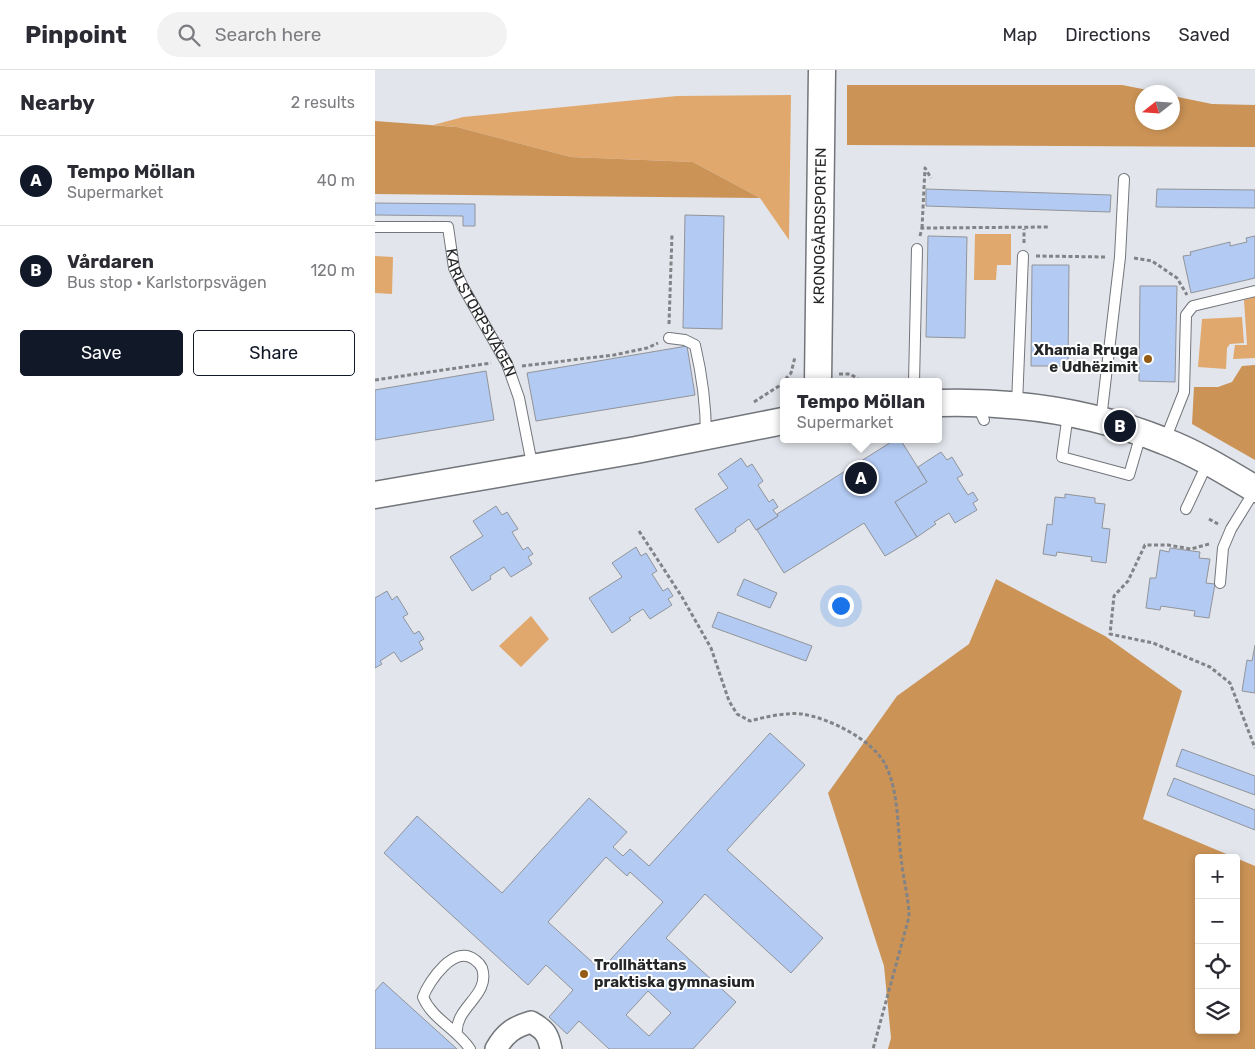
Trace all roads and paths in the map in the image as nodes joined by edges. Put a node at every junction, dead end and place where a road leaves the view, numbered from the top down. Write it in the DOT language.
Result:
graph roads {
  1 [pos="822,70"];
  2 [pos="931,178"];
  3 [pos="1124,179"];
  4 [pos="375,226"];
  5 [pos="1050,227"];
  6 [pos="922,228"];
  7 [pos="671,235"];
  8 [pos="917,249"];
  9 [pos="1023,256"];
  10 [pos="1255,291"];
  11 [pos="669,338"];
  12 [pos="796,352"];
  13 [pos="507,364"];
  14 [pos="786,378"];
  15 [pos="818,378"];
  16 [pos="914,378"];
  17 [pos="375,380"];
  18 [pos="780,385"];
  19 [pos="942,404"];
  20 [pos="750,405"];
  21 [pos="1017,405"];
  22 [pos="1068,413"];
  23 [pos="1101,420"];
  24 [pos="780,422"];
  25 [pos="706,437"];
  26 [pos="1153,437"];
  27 [pos="1208,461"];
  28 [pos="535,468"];
  29 [pos="1255,490"];
  30 [pos="375,495"];
  31 [pos="1185,509"];
  32 [pos="1209,519"];
  33 [pos="1223,526"];
  34 [pos="639,531"];
  35 [pos="1213,543"];
  36 [pos="1220,583"];
  37 [pos="1255,748"];
  38 [pos="457,1034"];
  39 [pos="470,1049"];
  40 [pos="497,1049"];
  41 [pos="551,1049"];
  42 [pos="873,1049"];
  1 -- 15 [label="street, KRONOGÅRDSPORTEN"];
  2 -- 6 [label="path"];
  3 -- 23 [label="lane"];
  4 -- 13 [label="lane, KARLSTORPSVÄGEN"];
  5 -- 6 [label="path"];
  6 -- 8 [label="path"];
  7 -- 11 [label="path"];
  8 -- 16 [label="lane"];
  9 -- 21 [label="lane"];
  10 -- 26 [label="lane"];
  11 -- 13 [label="path"];
  11 -- 25 [label="lane"];
  12 -- 14 [label="path"];
  13 -- 17 [label="path"];
  13 -- 28 [label="lane, KARLSTORPSVÄGEN"];
  18 -- 20 [label="path"];
  19 -- 21 [label="street"];
  21 -- 22 [label="street"];
  22 -- 23 [label="street"];
  22 -- 26 [label="lane"];
  23 -- 26 [label="street"];
  24 -- 25 [label="street"];
  25 -- 28 [label="street"];
  26 -- 27 [label="street"];
  27 -- 29 [label="street"];
  27 -- 31 [label="lane"];
  28 -- 30 [label="street"];
  29 -- 36 [label="lane"];
  32 -- 33 [label="path"];
  34 -- 42 [label="path"];
  35 -- 37 [label="path"];
  38 -- 38 [label="lane"];
  38 -- 39 [label="lane"];
  40 -- 41 [label="street"];
}
